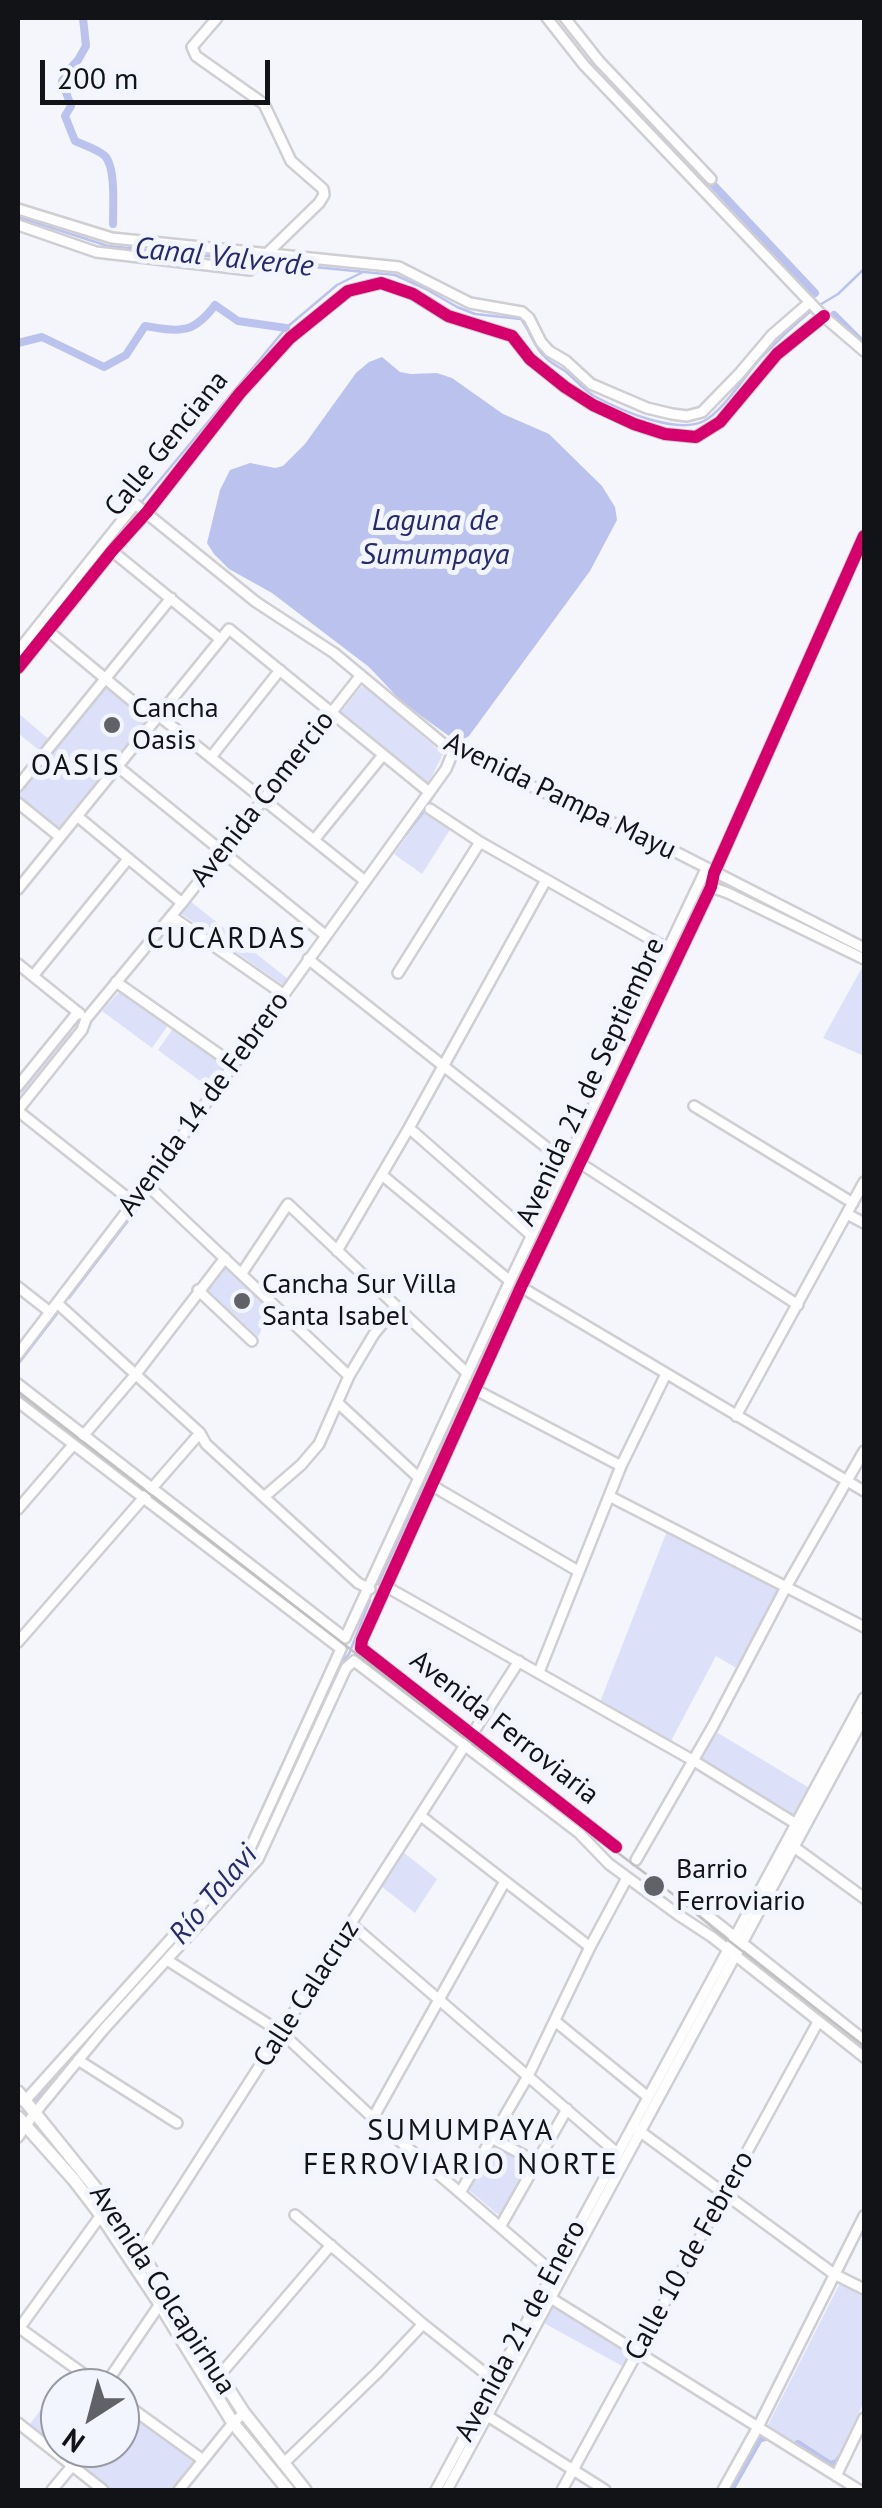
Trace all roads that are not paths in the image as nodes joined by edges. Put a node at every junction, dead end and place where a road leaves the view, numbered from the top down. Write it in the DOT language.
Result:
graph roads {
  1 [pos="217,18"];
  2 [pos="547,18"];
  3 [pos="566,18"];
  4 [pos="711,179"];
  5 [pos="18,209"];
  6 [pos="18,225"];
  7 [pos="262,259"];
  8 [pos="816,309"];
  9 [pos="864,351"];
  10 [pos="141,509"];
  11 [pos="864,536"];
  12 [pos="112,551"];
  13 [pos="170,598"];
  14 [pos="48,630"];
  15 [pos="220,639"];
  16 [pos="18,651"];
  17 [pos="18,668"];
  18 [pos="280,670"];
  19 [pos="361,675"];
  20 [pos="105,679"];
  21 [pos="331,712"];
  22 [pos="156,718"];
  23 [pos="453,752"];
  24 [pos="383,754"];
  25 [pos="211,757"];
  26 [pos="117,766"];
  27 [pos="18,786"];
  28 [pos="429,792"];
  29 [pos="262,799"];
  30 [pos="18,803"];
  31 [pos="430,809"];
  32 [pos="76,816"];
  33 [pos="60,837"];
  34 [pos="314,840"];
  35 [pos="480,842"];
  36 [pos="221,852"];
  37 [pos="128,859"];
  38 [pos="710,872"];
  39 [pos="546,880"];
  40 [pos="365,881"];
  41 [pos="711,887"];
  42 [pos="18,888"];
  43 [pos="182,902"];
  44 [pos="171,916"];
  45 [pos="325,935"];
  46 [pos="864,948"];
  47 [pos="668,949"];
  48 [pos="864,959"];
  49 [pos="311,961"];
  50 [pos="18,964"];
  51 [pos="398,973"];
  52 [pos="33,976"];
  53 [pos="116,982"];
  54 [pos="282,994"];
  55 [pos="82,1016"];
  56 [pos="233,1064"];
  57 [pos="444,1065"];
  58 [pos="18,1086"];
  59 [pos="694,1106"];
  60 [pos="18,1111"];
  61 [pos="409,1128"];
  62 [pos="565,1162"];
  63 [pos="580,1163"];
  64 [pos="382,1175"];
  65 [pos="864,1182"];
  66 [pos="147,1186"];
  67 [pos="134,1203"];
  68 [pos="850,1208"];
  69 [pos="864,1223"];
  70 [pos="531,1235"];
  71 [pos="337,1251"];
  72 [pos="225,1258"];
  73 [pos="242,1273"];
  74 [pos="510,1280"];
  75 [pos="18,1286"];
  76 [pos="521,1287"];
  77 [pos="198,1290"];
  78 [pos="798,1305"];
  79 [pos="396,1307"];
  80 [pos="54,1308"];
  81 [pos="252,1340"];
  82 [pos="18,1354"];
  83 [pos="467,1373"];
  84 [pos="136,1374"];
  85 [pos="666,1374"];
  86 [pos="349,1376"];
  87 [pos="18,1384"];
  88 [pos="474,1390"];
  89 [pos="18,1402"];
  90 [pos="338,1403"];
  91 [pos="736,1416"];
  92 [pos="200,1433"];
  93 [pos="83,1436"];
  94 [pos="73,1445"];
  95 [pos="864,1451"];
  96 [pos="621,1466"];
  97 [pos="419,1478"];
  98 [pos="848,1481"];
  99 [pos="431,1485"];
  100 [pos="152,1489"];
  101 [pos="864,1491"];
  102 [pos="264,1496"];
  103 [pos="608,1496"];
  104 [pos="144,1499"];
  105 [pos="18,1509"];
  106 [pos="578,1571"];
  107 [pos="786,1587"];
  108 [pos="367,1588"];
  109 [pos="383,1590"];
  110 [pos="864,1627"];
  111 [pos="18,1642"];
  112 [pos="361,1648"];
  113 [pos="519,1661"];
  114 [pos="539,1672"];
  115 [pos="864,1698"];
  116 [pos="864,1717"];
  117 [pos="472,1736"];
  118 [pos="849,1736"];
  119 [pos="466,1746"];
  120 [pos="694,1760"];
  121 [pos="421,1816"];
  122 [pos="800,1826"];
  123 [pos="790,1844"];
  124 [pos="616,1847"];
  125 [pos="636,1860"];
  126 [pos="628,1878"];
  127 [pos="504,1882"];
  128 [pos="864,1898"];
  129 [pos="696,1906"];
  130 [pos="352,1924"];
  131 [pos="738,1940"];
  132 [pos="590,1947"];
  133 [pos="731,1953"];
  134 [pos="167,1960"];
  135 [pos="439,1999"];
  136 [pos="555,2021"];
  137 [pos="818,2022"];
  138 [pos="282,2033"];
  139 [pos="864,2040"];
  140 [pos="864,2057"];
  141 [pos="78,2060"];
  142 [pos="528,2076"];
  143 [pos="648,2096"];
  144 [pos="21,2097"];
  145 [pos="567,2109"];
  146 [pos="34,2114"];
  147 [pos="373,2118"];
  148 [pos="177,2123"];
  149 [pos="20,2127"];
  150 [pos="636,2128"];
  151 [pos="492,2138"];
  152 [pos="617,2153"];
  153 [pos="538,2162"];
  154 [pos="461,2191"];
  155 [pos="724,2193"];
  156 [pos="105,2210"];
  157 [pos="295,2215"];
  158 [pos="864,2216"];
  159 [pos="500,2226"];
  160 [pos="330,2245"];
  161 [pos="141,2251"];
  162 [pos="834,2274"];
  163 [pos="556,2275"];
  164 [pos="864,2290"];
  165 [pos="550,2297"];
  166 [pos="160,2304"];
  167 [pos="422,2324"];
  168 [pos="18,2328"];
  169 [pos="638,2352"];
  170 [pos="75,2368"];
  171 [pos="117,2368"];
  172 [pos="220,2376"];
  173 [pos="498,2384"];
  174 [pos="244,2413"];
  175 [pos="140,2414"];
  176 [pos="486,2415"];
  177 [pos="864,2418"];
  178 [pos="18,2423"];
  179 [pos="233,2423"];
  180 [pos="758,2427"];
  181 [pos="40,2441"];
  182 [pos="203,2460"];
  183 [pos="283,2464"];
  184 [pos="70,2468"];
  185 [pos="75,2468"];
  186 [pos="573,2470"];
  187 [pos="836,2476"];
  188 [pos="52,2490"];
  189 [pos="103,2490"];
  190 [pos="178,2490"];
  191 [pos="288,2490"];
  192 [pos="305,2490"];
  193 [pos="436,2490"];
  194 [pos="447,2490"];
  195 [pos="562,2490"];
  196 [pos="605,2490"];
  197 [pos="723,2490"];
  198 [pos="859,2490"];
  1 -- 7 [label="street"];
  2 -- 8 [label="street"];
  3 -- 4 [label="street"];
  5 -- 7 [label="street"];
  6 -- 7 [label="street"];
  7 -- 8 [label="street"];
  8 -- 9 [label="street"];
  8 -- 10 [label="street, Calle Genciana"];
  10 -- 12 [label="street, Calle Genciana"];
  10 -- 16 [label="street, Calle Genciana"];
  10 -- 19 [label="street, Avenida Pampa Mayu"];
  11 -- 38 [label="street, Avenida 21 de Septiembre"];
  12 -- 13 [label="street"];
  12 -- 14 [label="street, Calle Genciana"];
  13 -- 15 [label="street"];
  13 -- 20 [label="street"];
  14 -- 17 [label="street, Calle Genciana"];
  14 -- 20 [label="street"];
  15 -- 18 [label="street"];
  15 -- 22 [label="street"];
  18 -- 21 [label="street"];
  18 -- 25 [label="street"];
  19 -- 21 [label="street, Avenida Comercio"];
  19 -- 23 [label="street, Avenida Pampa Mayu"];
  20 -- 22 [label="street"];
  20 -- 27 [label="street"];
  21 -- 24 [label="street"];
  21 -- 29 [label="street, Avenida Comercio"];
  22 -- 25 [label="street"];
  22 -- 26 [label="street"];
  23 -- 28 [label="street, Avenida 14 de Febrero"];
  23 -- 38 [label="street, Avenida Pampa Mayu"];
  24 -- 28 [label="street"];
  24 -- 34 [label="street"];
  25 -- 29 [label="street"];
  26 -- 32 [label="street"];
  26 -- 36 [label="street"];
  28 -- 40 [label="street, Avenida 14 de Febrero"];
  29 -- 34 [label="street"];
  29 -- 36 [label="street, Avenida Comercio"];
  30 -- 33 [label="street"];
  31 -- 35 [label="street"];
  32 -- 33 [label="street"];
  32 -- 37 [label="street"];
  33 -- 42 [label="street"];
  34 -- 40 [label="street"];
  35 -- 39 [label="street"];
  35 -- 51 [label="street"];
  36 -- 43 [label="street, Avenida Comercio"];
  36 -- 45 [label="street"];
  37 -- 43 [label="street"];
  37 -- 52 [label="street"];
  38 -- 41 [label="street, Avenida 21 de Septiembre"];
  38 -- 46 [label="street, Avenida Pampa Mayu"];
  38 -- 47 [label="street, Avenida 21 de Septiembre"];
  39 -- 47 [label="street"];
  39 -- 57 [label="street"];
  40 -- 45 [label="street, Avenida 14 de Febrero"];
  41 -- 48 [label="street"];
  41 -- 63 [label="street, Avenida 21 de Septiembre"];
  43 -- 44 [label="street, Avenida Comercio"];
  44 -- 53 [label="street, Avenida Comercio"];
  44 -- 54 [label="street"];
  45 -- 49 [label="street, Avenida 14 de Febrero"];
  47 -- 62 [label="street, Avenida 21 de Septiembre"];
  49 -- 54 [label="street, Avenida 14 de Febrero"];
  49 -- 57 [label="street"];
  50 -- 52 [label="street"];
  52 -- 55 [label="street"];
  53 -- 55 [label="street, Avenida Comercio"];
  53 -- 56 [label="street"];
  54 -- 56 [label="street, Avenida 14 de Febrero"];
  55 -- 58 [label="street, Avenida Comercio"];
  55 -- 60 [label="street, Avenida Comercio"];
  56 -- 66 [label="street, Avenida 14 de Febrero"];
  57 -- 61 [label="street"];
  57 -- 62 [label="street"];
  59 -- 68 [label="street"];
  60 -- 67 [label="street"];
  61 -- 64 [label="street"];
  61 -- 70 [label="street"];
  62 -- 70 [label="street, Avenida 21 de Septiembre"];
  63 -- 76 [label="street, Avenida 21 de Septiembre"];
  63 -- 78 [label="street"];
  64 -- 71 [label="street"];
  64 -- 74 [label="street"];
  65 -- 68 [label="street"];
  66 -- 67 [label="street, Avenida 14 de Febrero"];
  66 -- 72 [label="street"];
  67 -- 80 [label="street, Avenida 14 de Febrero"];
  68 -- 69 [label="street"];
  68 -- 78 [label="street"];
  70 -- 74 [label="street, Avenida 21 de Septiembre"];
  71 -- 73 [label="street"];
  71 -- 79 [label="street"];
  72 -- 73 [label="street"];
  72 -- 77 [label="street"];
  73 -- 86 [label="street"];
  74 -- 83 [label="street, Avenida 21 de Septiembre"];
  75 -- 80 [label="street"];
  76 -- 85 [label="street"];
  76 -- 88 [label="street, Avenida 21 de Septiembre"];
  77 -- 81 [label="street"];
  77 -- 84 [label="street"];
  78 -- 91 [label="street"];
  79 -- 83 [label="street"];
  79 -- 86 [label="street"];
  80 -- 82 [label="street, Avenida 14 de Febrero"];
  80 -- 84 [label="street"];
  83 -- 97 [label="street, Avenida 21 de Septiembre"];
  84 -- 92 [label="street"];
  84 -- 93 [label="street"];
  85 -- 91 [label="street"];
  85 -- 96 [label="street"];
  86 -- 90 [label="street"];
  87 -- 93 [label="street"];
  88 -- 96 [label="street"];
  88 -- 99 [label="street, Avenida 21 de Septiembre"];
  89 -- 94 [label="street"];
  90 -- 97 [label="street"];
  90 -- 102 [label="street"];
  91 -- 98 [label="street"];
  92 -- 100 [label="street"];
  92 -- 102 [label="street"];
  93 -- 100 [label="street"];
  94 -- 104 [label="street"];
  94 -- 105 [label="street"];
  95 -- 98 [label="street"];
  96 -- 103 [label="street"];
  97 -- 108 [label="street, Avenida 21 de Septiembre"];
  98 -- 101 [label="street"];
  98 -- 107 [label="street"];
  99 -- 106 [label="street"];
  99 -- 109 [label="street, Avenida 21 de Septiembre"];
  100 -- 104 [label="street"];
  100 -- 108 [label="street, Avenida 21 de Septiembre"];
  102 -- 108 [label="street"];
  103 -- 106 [label="street"];
  103 -- 107 [label="street"];
  104 -- 111 [label="street"];
  104 -- 144 [label="street"];
  106 -- 114 [label="street"];
  107 -- 110 [label="street"];
  107 -- 120 [label="street"];
  108 -- 109 [label="street"];
  109 -- 112 [label="street, Avenida 21 de Septiembre"];
  109 -- 113 [label="street"];
  112 -- 117 [label="street, Avenida Ferroviaria"];
  113 -- 114 [label="street"];
  113 -- 117 [label="street, Calle Calacruz"];
  114 -- 120 [label="street"];
  115 -- 118 [label="street, Avenida 21 de Enero"];
  116 -- 118 [label="street, Avenida 21 de Enero"];
  117 -- 119 [label="street, Calle Calacruz"];
  117 -- 124 [label="street, Avenida Ferroviaria"];
  118 -- 122 [label="street, Avenida 21 de Enero"];
  119 -- 121 [label="street, Calle Calacruz"];
  119 -- 126 [label="street, Avenida Ferroviaria"];
  119 -- 134 [label="street, Avenida Ferroviaria"];
  120 -- 122 [label="street"];
  120 -- 125 [label="street"];
  121 -- 127 [label="street"];
  121 -- 130 [label="street, Calle Calacruz"];
  122 -- 123 [label="street, Avenida 21 de Enero"];
  123 -- 128 [label="street"];
  123 -- 131 [label="street, Avenida 21 de Enero"];
  126 -- 132 [label="street"];
  126 -- 133 [label="street, Avenida Ferroviaria"];
  127 -- 132 [label="street"];
  127 -- 135 [label="street"];
  129 -- 131 [label="street"];
  130 -- 135 [label="street"];
  130 -- 138 [label="street, Calle Calacruz"];
  131 -- 133 [label="street, Avenida 21 de Enero"];
  131 -- 139 [label="street"];
  132 -- 136 [label="street"];
  133 -- 137 [label="street, Avenida Ferroviaria"];
  133 -- 143 [label="street, Avenida 21 de Enero"];
  133 -- 150 [label="street, Avenida 21 de Enero"];
  134 -- 138 [label="street"];
  134 -- 141 [label="street"];
  135 -- 142 [label="street"];
  135 -- 147 [label="street"];
  136 -- 142 [label="street"];
  136 -- 143 [label="street"];
  137 -- 140 [label="street, Avenida Ferroviaria"];
  137 -- 155 [label="street, Calle 10 de Febrero"];
  138 -- 147 [label="street"];
  138 -- 161 [label="street, Calle Calacruz"];
  141 -- 146 [label="street"];
  141 -- 148 [label="street"];
  142 -- 145 [label="street"];
  142 -- 151 [label="street"];
  143 -- 150 [label="street, Avenida 21 de Enero"];
  144 -- 146 [label="main road, Avenida Colcapirhua"];
  145 -- 152 [label="street"];
  145 -- 153 [label="street"];
  146 -- 149 [label="street"];
  146 -- 156 [label="main road, Avenida Colcapirhua"];
  147 -- 154 [label="street"];
  149 -- 156 [label="main road, Avenida Colcapirhua"];
  150 -- 152 [label="street, Avenida 21 de Enero"];
  150 -- 155 [label="street"];
  150 -- 163 [label="street, Avenida 21 de Enero"];
  151 -- 153 [label="street"];
  151 -- 154 [label="street"];
  152 -- 163 [label="street, Avenida 21 de Enero"];
  153 -- 159 [label="street"];
  154 -- 159 [label="street"];
  155 -- 162 [label="street"];
  155 -- 169 [label="street, Calle 10 de Febrero"];
  156 -- 161 [label="main road, Avenida Colcapirhua"];
  156 -- 166 [label="main road, Avenida Colcapirhua"];
  156 -- 168 [label="street"];
  157 -- 160 [label="street"];
  158 -- 162 [label="street"];
  159 -- 163 [label="street"];
  160 -- 167 [label="street"];
  160 -- 172 [label="street"];
  161 -- 172 [label="main road, Avenida Colcapirhua"];
  162 -- 164 [label="street"];
  162 -- 180 [label="street"];
  163 -- 165 [label="street, Avenida 21 de Enero"];
  163 -- 173 [label="street, Avenida 21 de Enero"];
  165 -- 169 [label="street"];
  165 -- 173 [label="street, Avenida 21 de Enero"];
  166 -- 171 [label="street"];
  166 -- 179 [label="main road, Avenida Colcapirhua"];
  167 -- 173 [label="street"];
  167 -- 183 [label="street"];
  168 -- 170 [label="street"];
  169 -- 180 [label="street"];
  169 -- 186 [label="street, Calle 10 de Febrero"];
  172 -- 174 [label="main road, Avenida Colcapirhua"];
  173 -- 176 [label="street, Avenida 21 de Enero"];
  173 -- 193 [label="street, Avenida 21 de Enero"];
  174 -- 179 [label="street"];
  174 -- 183 [label="main road, Avenida Colcapirhua"];
  175 -- 182 [label="street"];
  176 -- 186 [label="street"];
  176 -- 194 [label="street, Avenida 21 de Enero"];
  177 -- 187 [label="street"];
  178 -- 181 [label="street"];
  179 -- 182 [label="street"];
  179 -- 191 [label="main road, Avenida Colcapirhua"];
  180 -- 187 [label="street"];
  180 -- 197 [label="street"];
  182 -- 190 [label="street"];
  183 -- 192 [label="main road, Avenida Colcapirhua"];
  184 -- 188 [label="street"];
  185 -- 189 [label="street"];
  186 -- 195 [label="street, Calle 10 de Febrero"];
  186 -- 196 [label="street"];
  187 -- 198 [label="street"];
}
